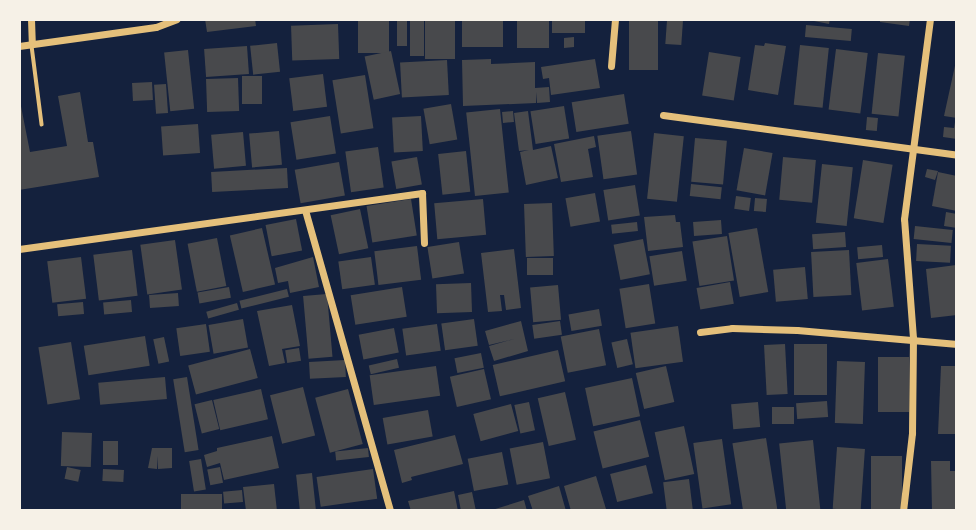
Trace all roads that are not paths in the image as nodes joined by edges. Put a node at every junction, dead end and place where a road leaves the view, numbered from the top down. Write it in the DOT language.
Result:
graph roads {
  1 [pos="31,19"];
  2 [pos="177,19"];
  3 [pos="615,19"];
  4 [pos="930,19"];
  5 [pos="32,44"];
  6 [pos="19,46"];
  7 [pos="611,66"];
  8 [pos="663,115"];
  9 [pos="42,124"];
  10 [pos="914,149"];
  11 [pos="957,156"];
  12 [pos="305,210"];
  13 [pos="424,243"];
  14 [pos="19,249"];
  15 [pos="700,332"];
  16 [pos="913,338"];
  17 [pos="957,344"];
  18 [pos="390,511"];
  19 [pos="903,511"];
  1 -- 5 [label="street"];
  2 -- 5 [label="street"];
  3 -- 7 [label="street"];
  4 -- 10 [label="street"];
  5 -- 6 [label="street"];
  5 -- 9 [label="lane"];
  8 -- 10 [label="street"];
  10 -- 11 [label="street"];
  10 -- 16 [label="street"];
  12 -- 13 [label="street"];
  12 -- 14 [label="street"];
  12 -- 18 [label="street"];
  15 -- 16 [label="street"];
  16 -- 17 [label="street"];
  16 -- 19 [label="street"];
}
